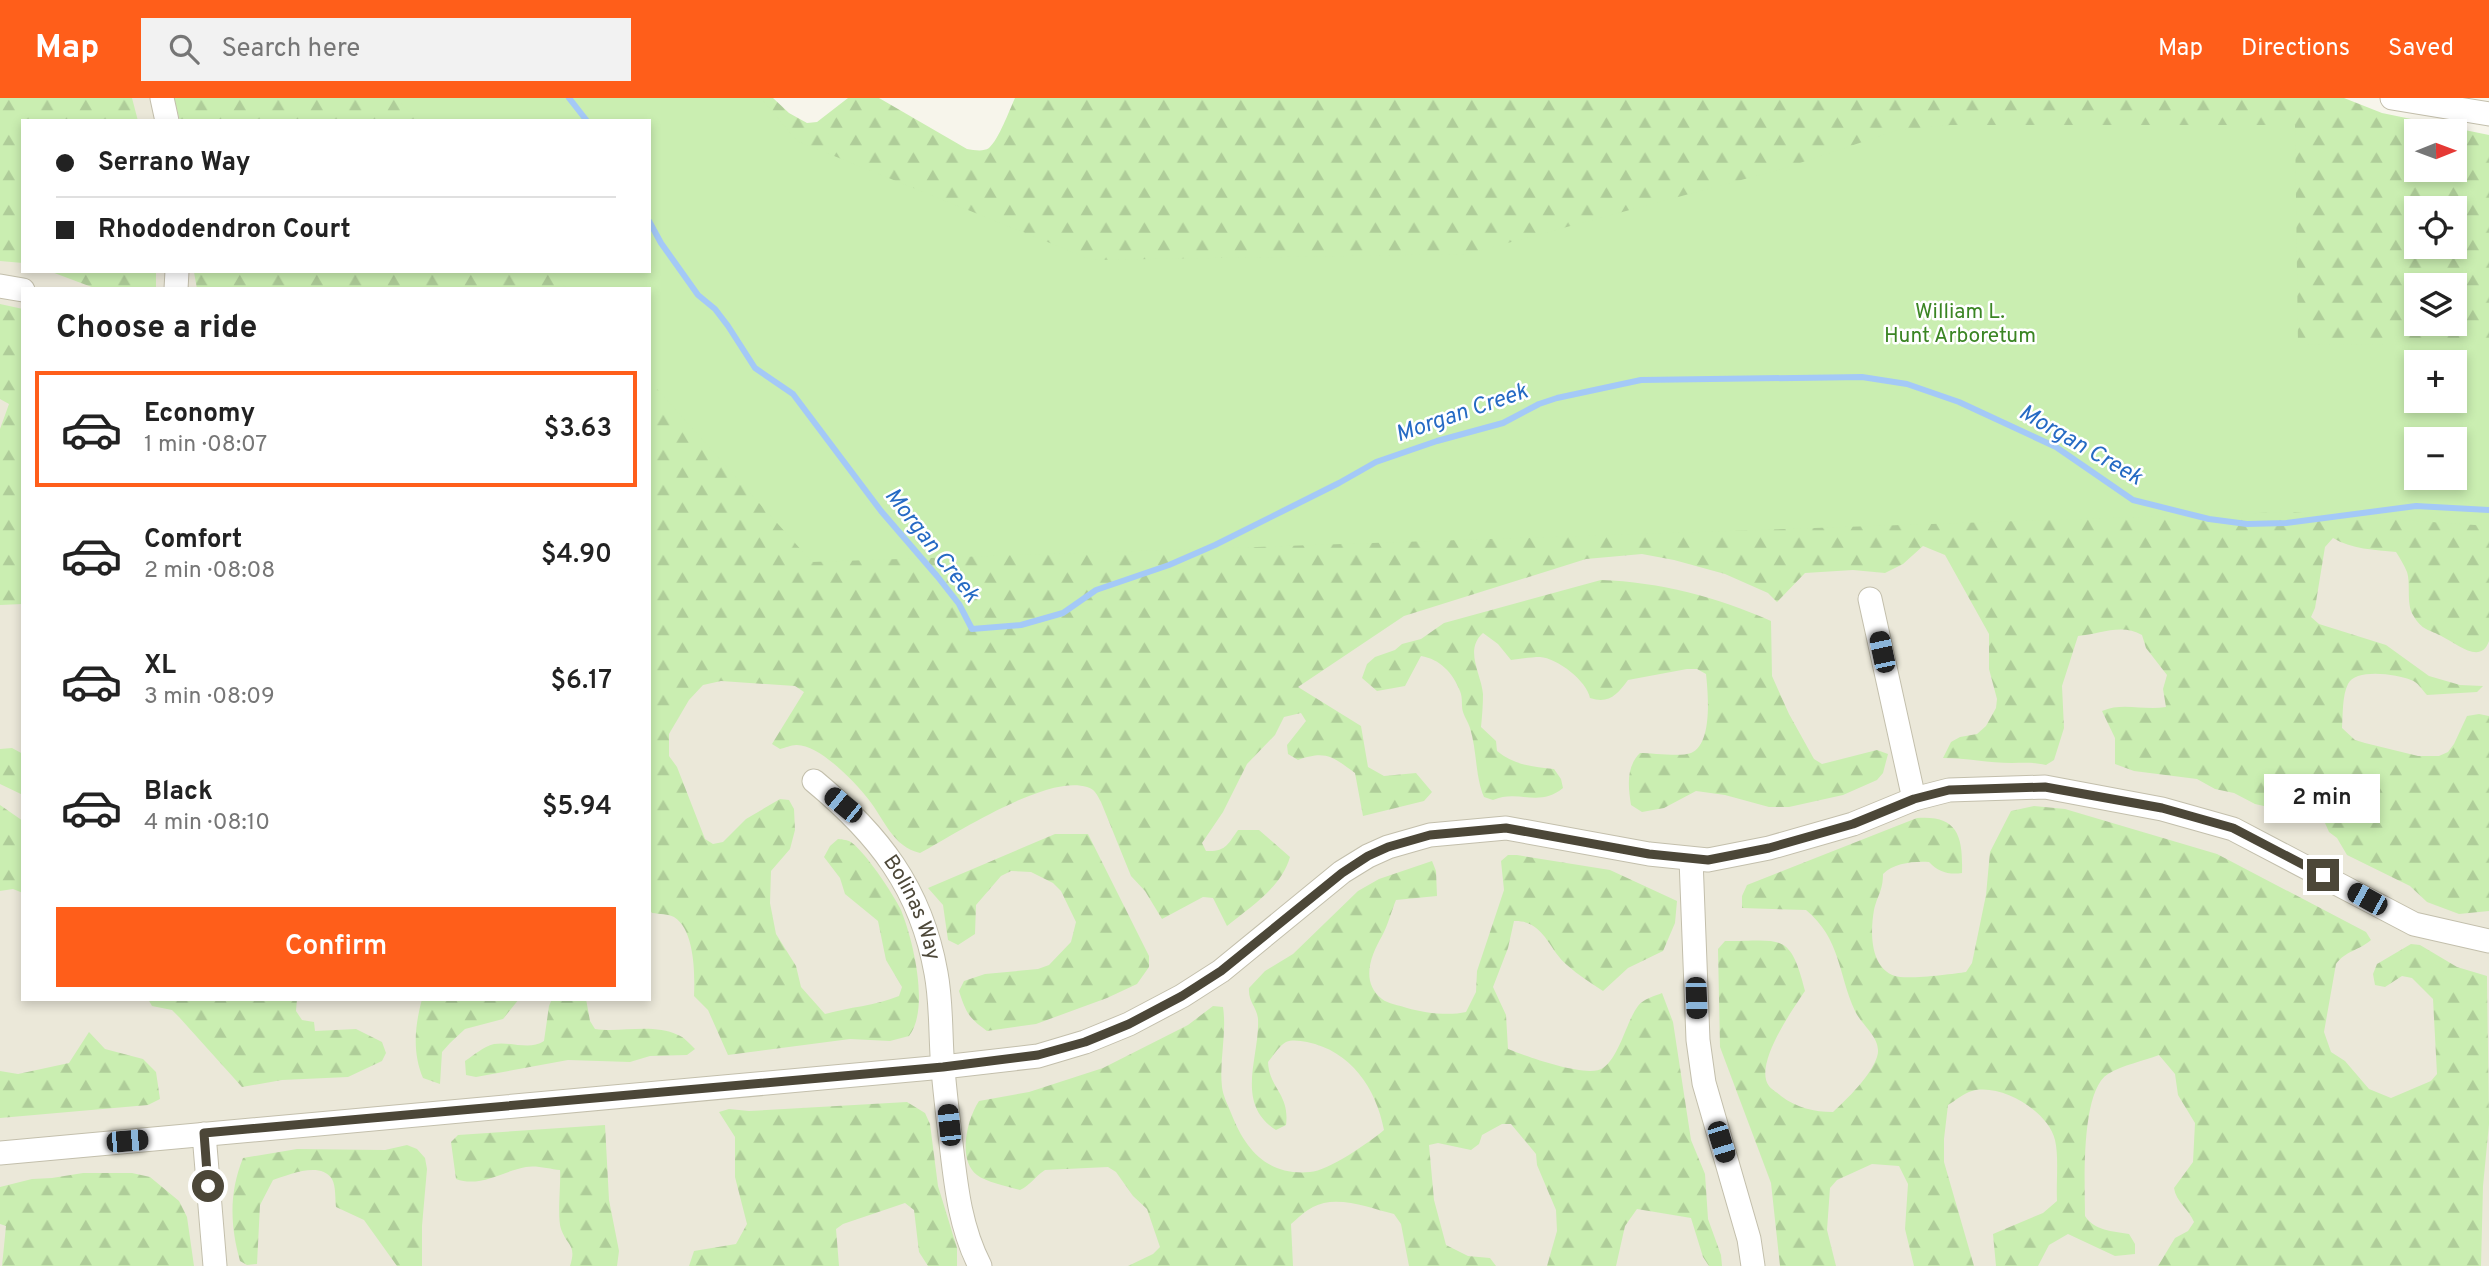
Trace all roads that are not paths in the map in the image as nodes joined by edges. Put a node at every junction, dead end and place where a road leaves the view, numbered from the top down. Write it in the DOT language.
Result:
graph roads {
  1 [pos="162,98"];
  2 [pos="2392,98"];
  3 [pos="2489,114"];
  4 [pos="167,119"];
  5 [pos="0,286"];
  6 [pos="21,290"];
  7 [pos="1870,599"];
  8 [pos="814,781"];
  9 [pos="1914,799"];
  10 [pos="1691,859"];
  11 [pos="2489,941"];
  12 [pos="943,1067"];
  13 [pos="204,1133"];
  14 [pos="0,1153"];
  15 [pos="215,1266"];
  16 [pos="979,1266"];
  17 [pos="1754,1266"];
  1 -- 4 [label="street"];
  2 -- 3 [label="street"];
  5 -- 6 [label="street"];
  7 -- 9 [label="street"];
  8 -- 12 [label="street, Bolinas Way"];
  9 -- 10 [label="street"];
  9 -- 11 [label="street"];
  10 -- 12 [label="street"];
  10 -- 17 [label="street"];
  12 -- 13 [label="street"];
  12 -- 16 [label="street, Bolinas Way"];
  13 -- 14 [label="street"];
  13 -- 15 [label="street"];
}
